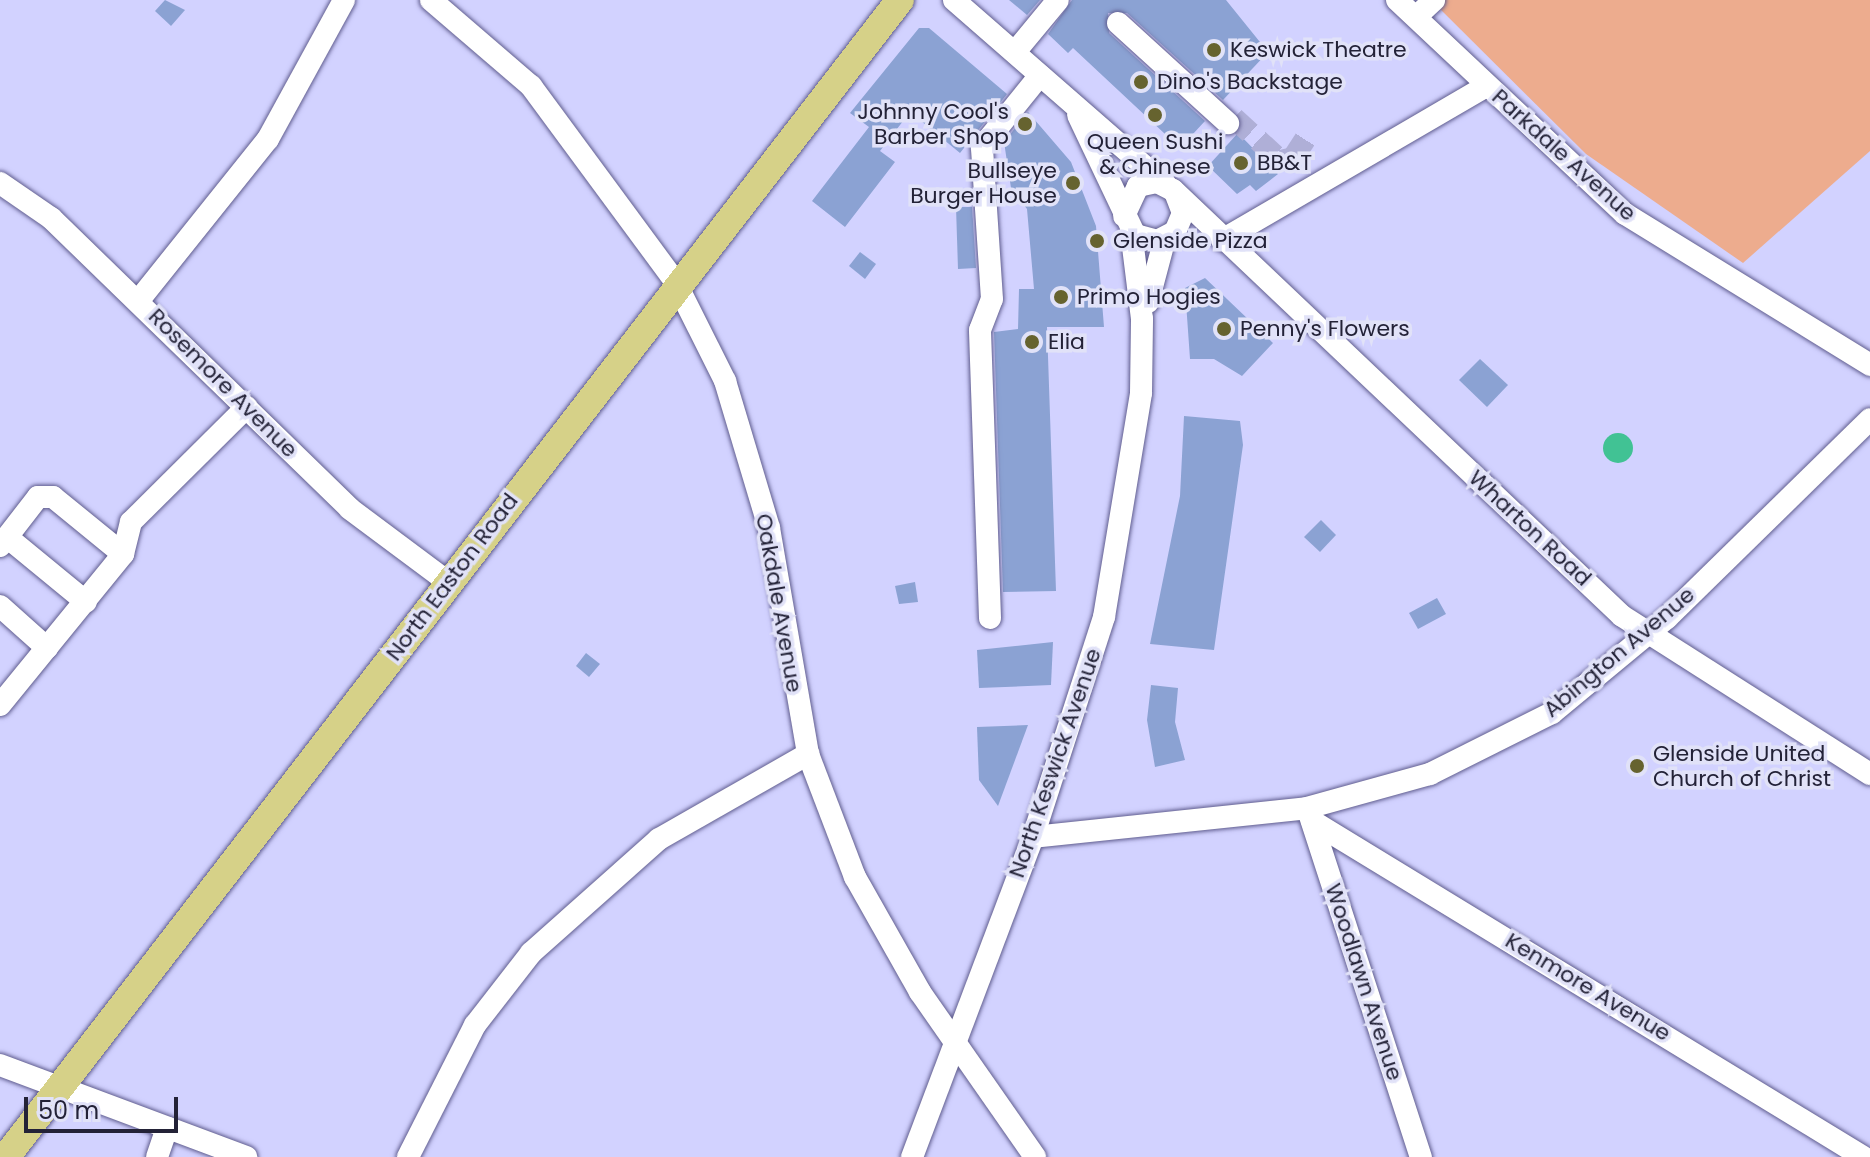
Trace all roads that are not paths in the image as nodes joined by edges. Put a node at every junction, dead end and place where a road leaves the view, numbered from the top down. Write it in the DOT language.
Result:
graph roads {
  1 [pos="344,0"];
  2 [pos="431,0"];
  3 [pos="900,0"];
  4 [pos="954,0"];
  5 [pos="1058,0"];
  6 [pos="1397,0"];
  7 [pos="1426,8"];
  8 [pos="1118,23"];
  9 [pos="1015,52"];
  10 [pos="1040,75"];
  11 [pos="1487,86"];
  12 [pos="1073,107"];
  13 [pos="1228,123"];
  14 [pos="0,183"];
  15 [pos="1170,188"];
  16 [pos="1126,222"];
  17 [pos="1169,236"];
  18 [pos="1222,240"];
  19 [pos="676,283"];
  20 [pos="139,300"];
  21 [pos="1142,355"];
  22 [pos="1870,365"];
  23 [pos="247,407"];
  24 [pos="1870,419"];
  25 [pos="4,542"];
  26 [pos="123,554"];
  27 [pos="448,582"];
  28 [pos="86,602"];
  29 [pos="0,606"];
  30 [pos="990,618"];
  31 [pos="1648,633"];
  32 [pos="47,648"];
  33 [pos="4,692"];
  34 [pos="808,754"];
  35 [pos="1870,774"];
  36 [pos="1310,814"];
  37 [pos="1033,837"];
  38 [pos="957,1039"];
  39 [pos="0,1065"];
  40 [pos="61,1088"];
  41 [pos="167,1128"];
  42 [pos="198,1149"];
  43 [pos="6,1157"];
  44 [pos="157,1157"];
  45 [pos="246,1157"];
  46 [pos="408,1157"];
  47 [pos="912,1157"];
  48 [pos="1035,1157"];
  49 [pos="1421,1157"];
  50 [pos="1863,1157"];
  1 -- 20 [label="street"];
  2 -- 19 [label="street, Oakdale Avenue"];
  3 -- 19 [label="main road, North Easton Road"];
  4 -- 9 [label="street, North Keswick Avenue"];
  5 -- 9 [label="street"];
  6 -- 7 [label="street, Parkdale Avenue"];
  7 -- 11 [label="street, Parkdale Avenue"];
  8 -- 13 [label="street"];
  9 -- 10 [label="street, North Keswick Avenue"];
  10 -- 12 [label="street, North Keswick Avenue"];
  10 -- 30 [label="street"];
  11 -- 18 [label="street"];
  11 -- 22 [label="street, Parkdale Avenue"];
  12 -- 15 [label="street, North Keswick Avenue"];
  12 -- 16 [label="street, North Keswick Avenue"];
  14 -- 20 [label="street, Rosemore Avenue"];
  15 -- 16 [label="street"];
  15 -- 17 [label="street, North Keswick Avenue"];
  15 -- 18 [label="street, Wharton Road"];
  16 -- 17 [label="street"];
  16 -- 21 [label="street, North Keswick Avenue"];
  17 -- 18 [label="street"];
  17 -- 21 [label="street, North Keswick Avenue"];
  18 -- 31 [label="street, Wharton Road"];
  19 -- 27 [label="main road, North Easton Road"];
  19 -- 34 [label="street, Oakdale Avenue"];
  20 -- 23 [label="street, Rosemore Avenue"];
  21 -- 37 [label="street, North Keswick Avenue"];
  23 -- 26 [label="street"];
  23 -- 27 [label="street, Rosemore Avenue"];
  24 -- 31 [label="street, Abington Avenue"];
  25 -- 26 [label="street"];
  25 -- 28 [label="street"];
  26 -- 28 [label="street"];
  27 -- 40 [label="main road, North Easton Road"];
  28 -- 32 [label="street"];
  29 -- 32 [label="street"];
  31 -- 35 [label="street, Wharton Road"];
  31 -- 36 [label="street, Abington Avenue"];
  32 -- 33 [label="street"];
  34 -- 38 [label="street, Oakdale Avenue"];
  34 -- 46 [label="street"];
  36 -- 37 [label="street, Abington Avenue"];
  36 -- 49 [label="street, Woodlawn Avenue"];
  36 -- 50 [label="street, Kenmore Avenue"];
  37 -- 38 [label="street, North Keswick Avenue"];
  38 -- 47 [label="street, North Keswick Avenue"];
  38 -- 48 [label="street, Oakdale Avenue"];
  39 -- 40 [label="street"];
  40 -- 41 [label="street"];
  40 -- 43 [label="main road, North Easton Road"];
  41 -- 42 [label="street"];
  41 -- 44 [label="street"];
  42 -- 45 [label="street"];
}
